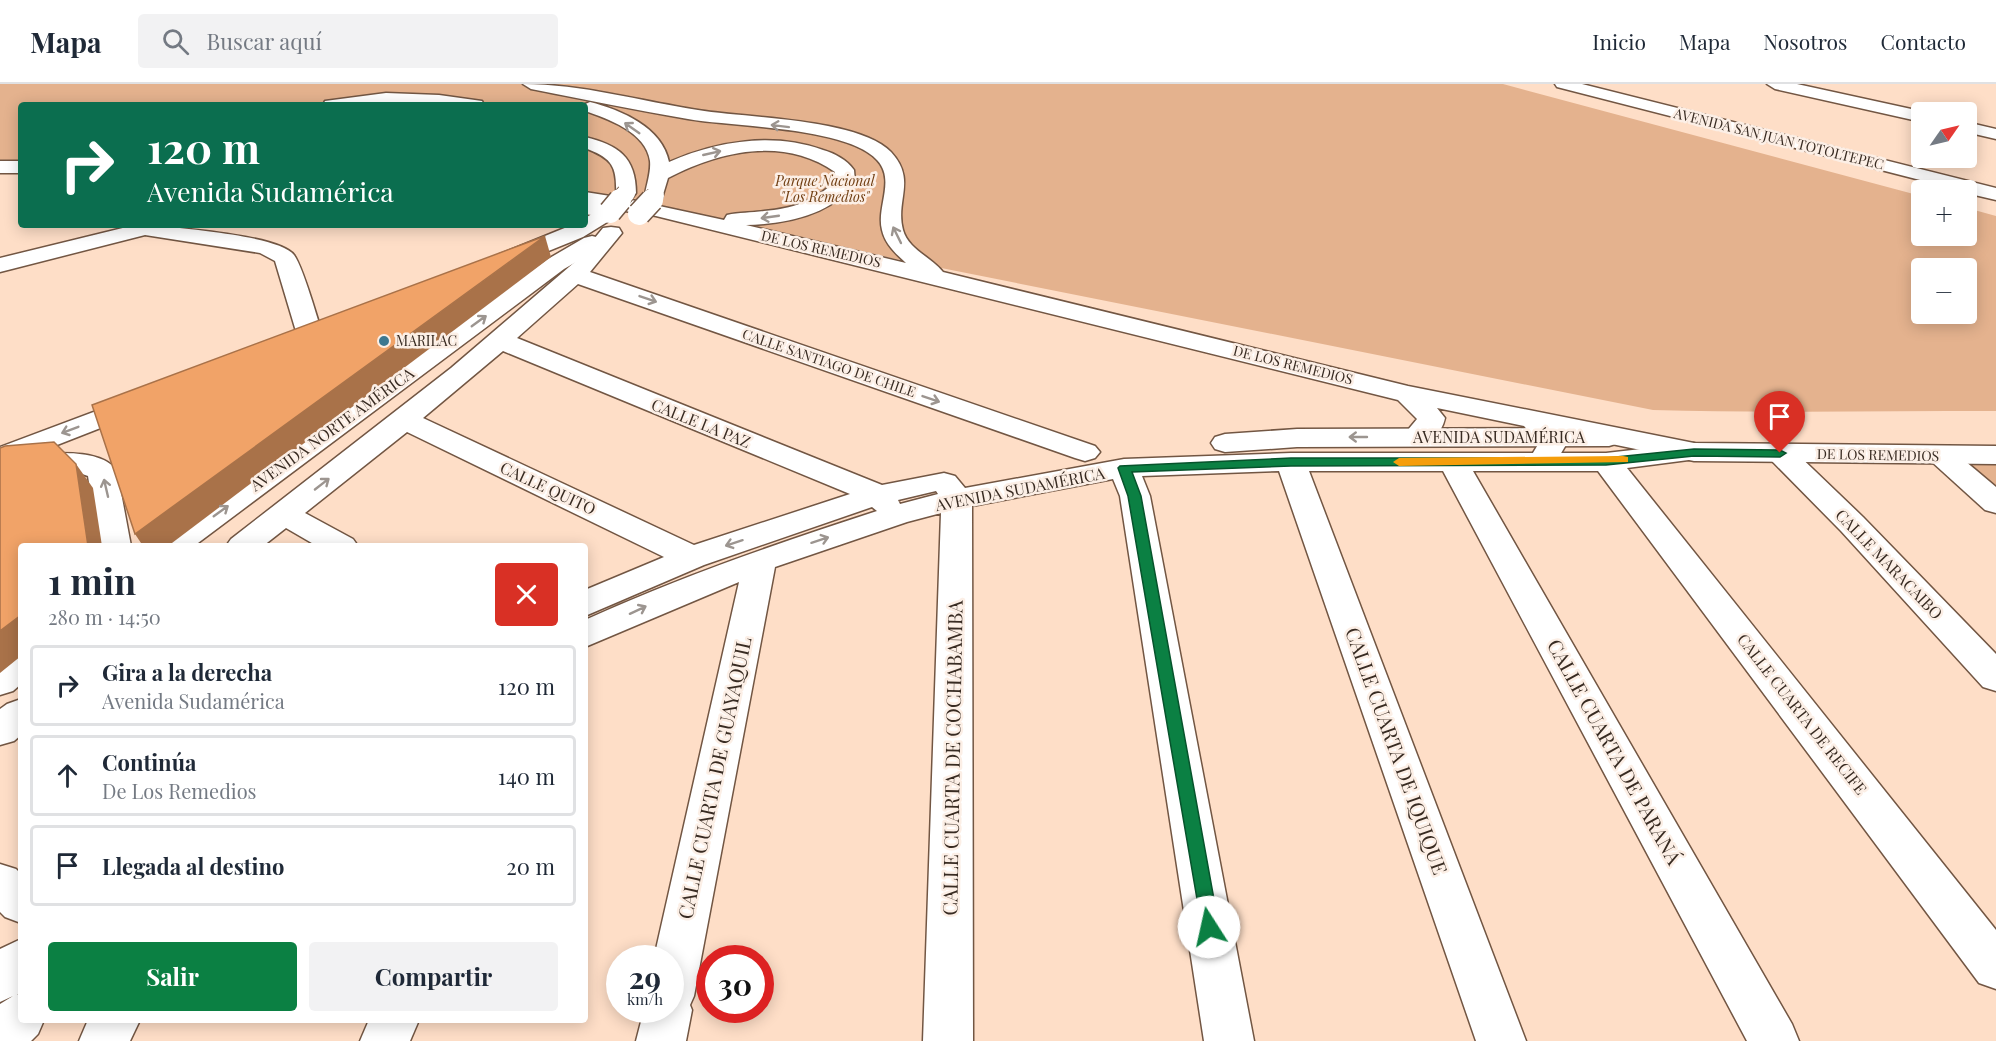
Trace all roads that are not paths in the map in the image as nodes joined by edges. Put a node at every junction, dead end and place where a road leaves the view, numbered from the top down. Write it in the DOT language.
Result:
graph roads {
  1 [pos="418,84"];
  2 [pos="518,84"];
  3 [pos="531,84"];
  4 [pos="1563,84"];
  5 [pos="1775,84"];
  6 [pos="1546,87"];
  7 [pos="1652,100"];
  8 [pos="344,102"];
  9 [pos="458,102"];
  10 [pos="469,102"];
  11 [pos="575,102"];
  12 [pos="588,107"];
  13 [pos="1911,115"];
  14 [pos="1977,130"];
  15 [pos="1996,134"];
  16 [pos="588,143"];
  17 [pos="0,167"];
  18 [pos="18,167"];
  19 [pos="658,175"];
  20 [pos="1912,180"];
  21 [pos="1996,194"];
  22 [pos="1977,199"];
  23 [pos="1996,204"];
  24 [pos="603,207"];
  25 [pos="681,216"];
  26 [pos="588,220"];
  27 [pos="588,225"];
  28 [pos="149,228"];
  29 [pos="158,228"];
  30 [pos="579,228"];
  31 [pos="586,228"];
  32 [pos="0,265"];
  33 [pos="487,267"];
  34 [pos="572,274"];
  35 [pos="937,277"];
  36 [pos="311,338"];
  37 [pos="500,340"];
  38 [pos="1408,394"];
  39 [pos="156,397"];
  40 [pos="404,420"];
  41 [pos="1416,437"];
  42 [pos="1542,440"];
  43 [pos="1608,449"];
  44 [pos="1085,452"];
  45 [pos="1694,452"];
  46 [pos="1780,453"];
  47 [pos="1996,455"];
  48 [pos="1942,456"];
  49 [pos="0,457"];
  50 [pos="1291,462"];
  51 [pos="1453,462"];
  52 [pos="1124,468"];
  53 [pos="0,471"];
  54 [pos="950,490"];
  55 [pos="1996,503"];
  56 [pos="887,505"];
  57 [pos="284,514"];
  58 [pos="114,543"];
  59 [pos="178,543"];
  60 [pos="246,543"];
  61 [pos="337,543"];
  62 [pos="692,557"];
  63 [pos="760,561"];
  64 [pos="588,603"];
  65 [pos="588,633"];
  66 [pos="18,666"];
  67 [pos="1996,677"];
  68 [pos="0,681"];
  69 [pos="18,716"];
  70 [pos="0,730"];
  71 [pos="0,883"];
  72 [pos="18,900"];
  73 [pos="681,945"];
  74 [pos="18,964"];
  75 [pos="1996,967"];
  76 [pos="0,979"];
  77 [pos="18,1020"];
  78 [pos="113,1023"];
  79 [pos="393,1023"];
  80 [pos="665,1023"];
  81 [pos="0,1038"];
  82 [pos="104,1041"];
  83 [pos="385,1041"];
  84 [pos="661,1041"];
  85 [pos="948,1041"];
  86 [pos="1229,1041"];
  87 [pos="1501,1041"];
  88 [pos="1774,1041"];
  1 -- 10 [label="street"];
  2 -- 11 [label="street"];
  35 -- 3 [label="street, one-way"];
  4 -- 7 [label="street, AVENIDA SAN JUAN TOTOLTEPEC"];
  5 -- 13 [label="street"];
  6 -- 7 [label="street, AVENIDA SAN JUAN TOTOLTEPEC"];
  7 -- 20 [label="street, AVENIDA SAN JUAN TOTOLTEPEC"];
  7 -- 21 [label="street, AVENIDA SAN JUAN TOTOLTEPEC"];
  8 -- 9 [label="street"];
  19 -- 12 [label="street, one-way"];
  14 -- 15 [label="street"];
  16 -- 24 [label="street"];
  17 -- 18 [label="street"];
  19 -- 24 [label="street, AVENIDA NORTE AMÉRICA, bridge"];
  19 -- 25 [label="street, one-way"];
  22 -- 23 [label="street"];
  24 -- 25 [label="street, DE LOS REMEDIOS"];
  24 -- 26 [label="street"];
  27 -- 24 [label="street, AVENIDA NORTE AMÉRICA, one-way"];
  24 -- 34 [label="street, AVENIDA NORTE AMÉRICA"];
  25 -- 35 [label="street, DE LOS REMEDIOS"];
  28 -- 32 [label="street"];
  29 -- 36 [label="street"];
  30 -- 33 [label="street"];
  59 -- 31 [label="street, AVENIDA NORTE AMÉRICA, one-way"];
  34 -- 37 [label="street, AVENIDA NORTE AMÉRICA"];
  34 -- 44 [label="street, CALLE SANTIAGO DE CHILE, one-way"];
  35 -- 38 [label="street, DE LOS REMEDIOS"];
  37 -- 40 [label="street, AVENIDA NORTE AMÉRICA"];
  37 -- 56 [label="street, CALLE LA PAZ"];
  38 -- 41 [label="street"];
  38 -- 42 [label="street, DE LOS REMEDIOS"];
  39 -- 49 [label="street, one-way"];
  57 -- 40 [label="street, AVENIDA NORTE AMÉRICA, one-way"];
  40 -- 62 [label="street, CALLE QUITO"];
  41 -- 42 [label="street, AVENIDA SUDAMÉRICA"];
  41 -- 44 [label="street, AVENIDA SUDAMÉRICA, one-way"];
  42 -- 43 [label="street, AVENIDA SUDAMÉRICA"];
  42 -- 43 [label="street, DE LOS REMEDIOS"];
  42 -- 51 [label="street, AVENIDA SUDAMÉRICA"];
  43 -- 45 [label="street, AVENIDA SUDAMÉRICA"];
  43 -- 75 [label="street, CALLE CUARTA DE RECIFE"];
  44 -- 54 [label="street, AVENIDA SUDAMÉRICA"];
  45 -- 46 [label="street, DE LOS REMEDIOS"];
  46 -- 48 [label="street, DE LOS REMEDIOS"];
  46 -- 67 [label="street, CALLE MARACAIBO"];
  47 -- 48 [label="street, DE LOS REMEDIOS"];
  48 -- 55 [label="street"];
  50 -- 51 [label="street, AVENIDA SUDAMÉRICA"];
  50 -- 52 [label="street, AVENIDA SUDAMÉRICA"];
  50 -- 87 [label="street, CALLE CUARTA DE IQUIQUE"];
  51 -- 88 [label="street, CALLE CUARTA DE PARANÁ"];
  52 -- 54 [label="street, AVENIDA SUDAMÉRICA"];
  52 -- 86 [label="street"];
  58 -- 53 [label="street, one-way"];
  54 -- 56 [label="street, AVENIDA SUDAMÉRICA"];
  54 -- 85 [label="street, CALLE CUARTA DE COCHABAMBA"];
  56 -- 62 [label="street, AVENIDA SUDAMÉRICA, one-way"];
  63 -- 56 [label="street, AVENIDA SUDAMÉRICA, one-way"];
  57 -- 60 [label="street, AVENIDA NORTE AMÉRICA"];
  57 -- 61 [label="street"];
  62 -- 64 [label="street, AVENIDA SUDAMÉRICA"];
  65 -- 63 [label="street, AVENIDA SUDAMÉRICA, one-way"];
  63 -- 73 [label="street, CALLE CUARTA DE GUAYAQUIL"];
  66 -- 68 [label="street"];
  69 -- 70 [label="street"];
  71 -- 72 [label="street"];
  74 -- 76 [label="street"];
  77 -- 81 [label="street"];
  78 -- 82 [label="street"];
  79 -- 83 [label="street"];
  80 -- 84 [label="street"];
}
